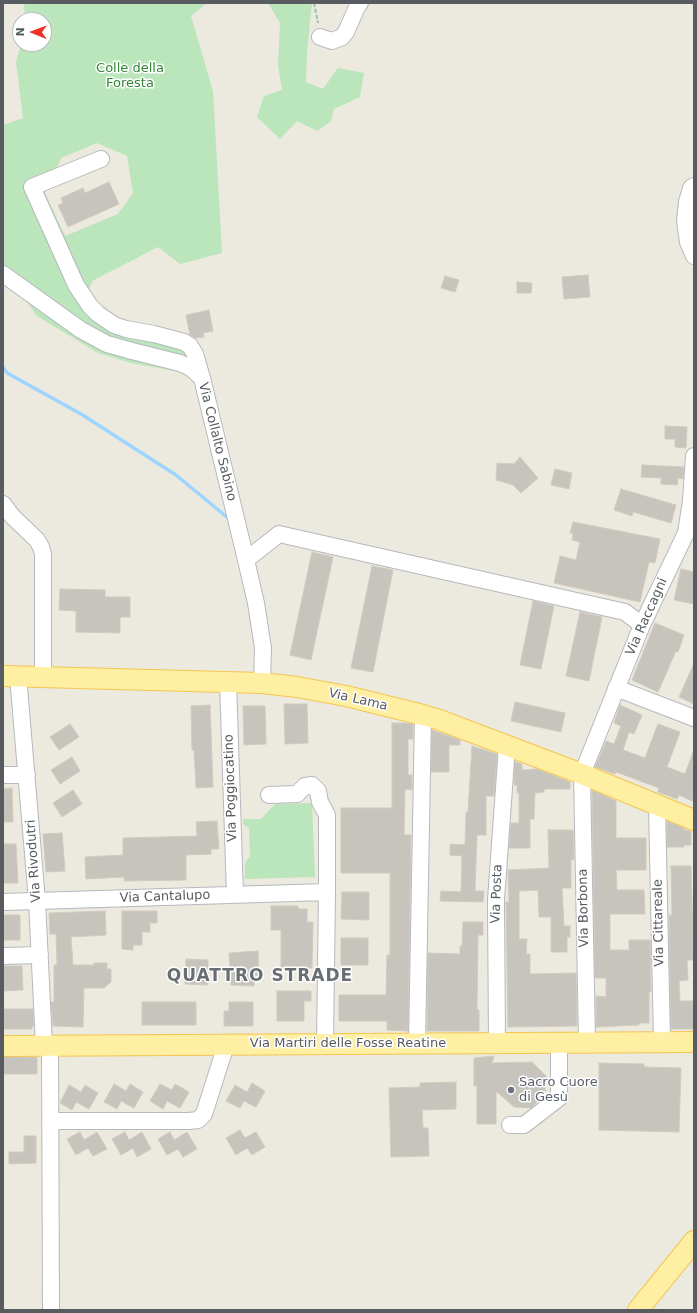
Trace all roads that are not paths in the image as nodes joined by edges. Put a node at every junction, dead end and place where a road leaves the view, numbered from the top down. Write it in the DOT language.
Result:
graph roads {
  1 [pos="360,3"];
  2 [pos="320,37"];
  3 [pos="101,158"];
  4 [pos="694,186"];
  5 [pos="694,256"];
  6 [pos="3,274"];
  7 [pos="202,378"];
  8 [pos="694,456"];
  9 [pos="3,504"];
  10 [pos="690,529"];
  11 [pos="246,560"];
  12 [pos="642,625"];
  13 [pos="11,676"];
  14 [pos="43,677"];
  15 [pos="228,681"];
  16 [pos="262,683"];
  17 [pos="616,688"];
  18 [pos="424,715"];
  19 [pos="694,718"];
  20 [pos="507,746"];
  21 [pos="582,774"];
  22 [pos="3,775"];
  23 [pos="27,775"];
  24 [pos="269,795"];
  25 [pos="656,804"];
  26 [pos="694,820"];
  27 [pos="327,892"];
  28 [pos="235,895"];
  29 [pos="37,901"];
  30 [pos="3,902"];
  31 [pos="40,955"];
  32 [pos="3,956"];
  33 [pos="559,1042"];
  34 [pos="587,1042"];
  35 [pos="662,1042"];
  36 [pos="694,1042"];
  37 [pos="497,1043"];
  38 [pos="325,1044"];
  39 [pos="417,1044"];
  40 [pos="226,1045"];
  41 [pos="3,1046"];
  42 [pos="47,1046"];
  43 [pos="50,1121"];
  44 [pos="510,1125"];
  45 [pos="694,1241"];
  46 [pos="51,1310"];
  47 [pos="638,1310"];
  1 -- 2 [label="street"];
  3 -- 7 [label="street"];
  4 -- 5 [label="street"];
  6 -- 7 [label="street, Via Collalto Sabino"];
  7 -- 11 [label="street, Via Collalto Sabino"];
  8 -- 10 [label="street, Via Raccagni"];
  9 -- 14 [label="street"];
  10 -- 12 [label="street, Via Raccagni"];
  11 -- 12 [label="street"];
  11 -- 16 [label="street, Via Collalto Sabino"];
  12 -- 17 [label="street, Via Raccagni"];
  13 -- 14 [label="main road, Via Lama"];
  13 -- 23 [label="street, Via Rivodutri"];
  14 -- 15 [label="main road, Via Lama"];
  15 -- 16 [label="main road, Via Lama"];
  15 -- 28 [label="street, Via Poggiocatino"];
  16 -- 18 [label="main road, Via Lama"];
  17 -- 19 [label="street"];
  17 -- 21 [label="street, Via Raccagni"];
  18 -- 20 [label="main road, Via Lama"];
  18 -- 39 [label="street"];
  20 -- 21 [label="main road, Via Lama"];
  20 -- 37 [label="street, Via Posta"];
  21 -- 25 [label="main road, Via Lama"];
  21 -- 34 [label="street, Via Borbona"];
  22 -- 23 [label="street"];
  23 -- 29 [label="street, Via Rivodutri"];
  24 -- 27 [label="street"];
  25 -- 26 [label="main road, Via Lama"];
  25 -- 35 [label="street, Via Cittareale"];
  27 -- 28 [label="street, Via Cantalupo"];
  27 -- 38 [label="street"];
  28 -- 29 [label="street, Via Cantalupo"];
  29 -- 30 [label="street, Via Cantalupo"];
  29 -- 31 [label="street, Via Rivodutri"];
  31 -- 32 [label="street"];
  31 -- 42 [label="street, Via Rivodutri"];
  33 -- 34 [label="main road, Via Martiri delle Fosse Reatine"];
  33 -- 37 [label="main road, Via Martiri delle Fosse Reatine"];
  33 -- 44 [label="street"];
  34 -- 35 [label="main road, Via Martiri delle Fosse Reatine"];
  35 -- 36 [label="main road, Via Martiri delle Fosse Reatine"];
  37 -- 39 [label="main road, Via Martiri delle Fosse Reatine"];
  38 -- 39 [label="main road, Via Martiri delle Fosse Reatine"];
  38 -- 40 [label="main road, Via Martiri delle Fosse Reatine"];
  40 -- 42 [label="main road, Via Martiri delle Fosse Reatine"];
  40 -- 43 [label="street"];
  41 -- 42 [label="main road, Via Martiri delle Fosse Reatine"];
  42 -- 43 [label="street, Via Rivodutri"];
  43 -- 46 [label="street, Via Rivodutri"];
  45 -- 47 [label="main road"];
}
